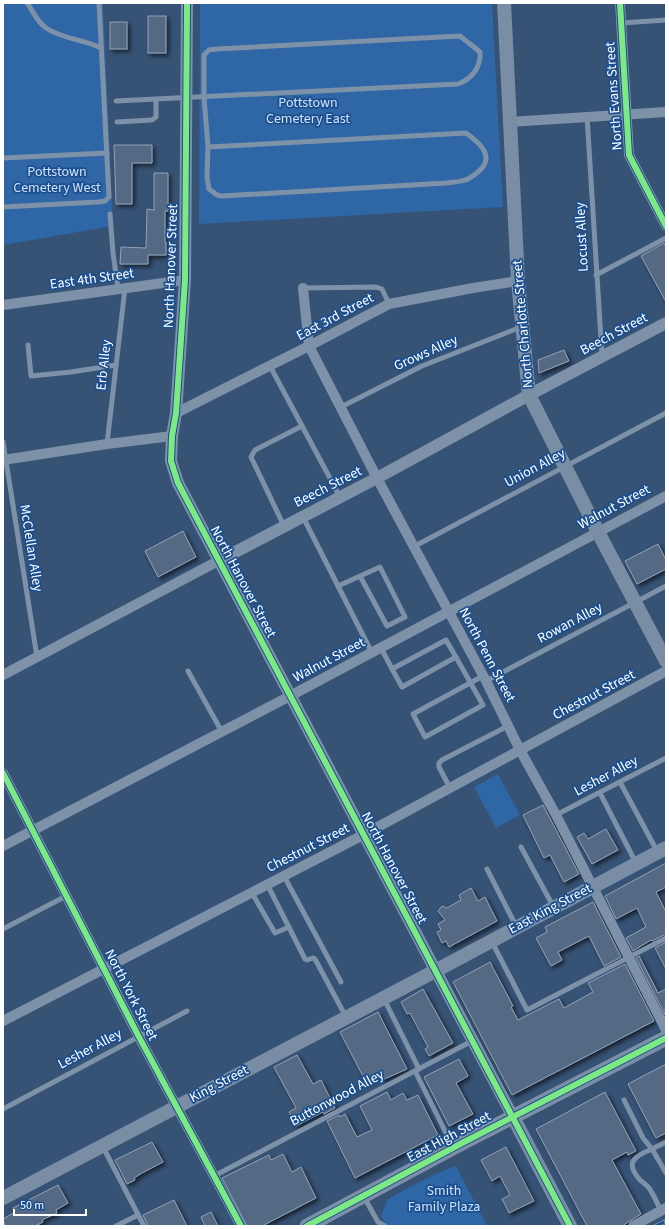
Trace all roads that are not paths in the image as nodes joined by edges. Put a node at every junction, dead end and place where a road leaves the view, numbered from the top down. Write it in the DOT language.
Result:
graph roads {
  1 [pos="27,3"];
  2 [pos="99,3"];
  3 [pos="187,3"];
  4 [pos="504,3"];
  5 [pos="620,3"];
  6 [pos="666,20"];
  7 [pos="621,23"];
  8 [pos="101,48"];
  9 [pos="204,97"];
  10 [pos="186,98"];
  11 [pos="156,100"];
  12 [pos="116,101"];
  13 [pos="666,112"];
  14 [pos="627,115"];
  15 [pos="587,116"];
  16 [pos="117,122"];
  17 [pos="509,122"];
  18 [pos="208,147"];
  19 [pos="107,153"];
  20 [pos="3,158"];
  21 [pos="3,207"];
  22 [pos="110,214"];
  23 [pos="666,226"];
  24 [pos="666,238"];
  25 [pos="596,275"];
  26 [pos="185,280"];
  27 [pos="518,281"];
  28 [pos="303,288"];
  29 [pos="121,289"];
  30 [pos="389,304"];
  31 [pos="3,305"];
  32 [pos="665,325"];
  33 [pos="522,327"];
  34 [pos="28,345"];
  35 [pos="309,346"];
  36 [pos="602,356"];
  37 [pos="116,365"];
  38 [pos="270,366"];
  39 [pos="529,395"];
  40 [pos="341,407"];
  41 [pos="176,413"];
  42 [pos="666,413"];
  43 [pos="302,426"];
  44 [pos="172,436"];
  45 [pos="3,442"];
  46 [pos="107,444"];
  47 [pos="4,459"];
  48 [pos="564,466"];
  49 [pos="377,478"];
  50 [pos="666,496"];
  51 [pos="340,498"];
  52 [pos="303,517"];
  53 [pos="284,527"];
  54 [pos="598,532"];
  55 [pos="415,546"];
  56 [pos="218,561"];
  57 [pos="360,576"];
  58 [pos="338,586"];
  59 [pos="666,586"];
  60 [pos="635,602"];
  61 [pos="448,612"];
  62 [pos="381,648"];
  63 [pos="372,653"];
  64 [pos="36,657"];
  65 [pos="456,657"];
  66 [pos="666,661"];
  67 [pos="392,669"];
  68 [pos="188,671"];
  69 [pos="666,671"];
  70 [pos="3,675"];
  71 [pos="485,678"];
  72 [pos="470,682"];
  73 [pos="290,696"];
  74 [pos="508,726"];
  75 [pos="222,732"];
  76 [pos="520,750"];
  77 [pos="666,758"];
  78 [pos="3,773"];
  79 [pos="620,782"];
  80 [pos="450,788"];
  81 [pos="600,792"];
  82 [pos="556,816"];
  83 [pos="33,830"];
  84 [pos="363,835"];
  85 [pos="3,846"];
  86 [pos="521,847"];
  87 [pos="662,850"];
  88 [pos="636,863"];
  89 [pos="487,868"];
  90 [pos="284,876"];
  91 [pos="267,884"];
  92 [pos="592,886"];
  93 [pos="252,893"];
  94 [pos="66,896"];
  95 [pos="553,907"];
  96 [pos="289,927"];
  97 [pos="516,927"];
  98 [pos="3,929"];
  99 [pos="666,938"];
  100 [pos="491,941"];
  101 [pos="628,957"];
  102 [pos="103,968"];
  103 [pos="435,971"];
  104 [pos="341,982"];
  105 [pos="384,998"];
  106 [pos="187,1011"];
  107 [pos="346,1018"];
  108 [pos="3,1021"];
  109 [pos="666,1030"];
  110 [pos="139,1037"];
  111 [pos="666,1038"];
  112 [pos="472,1041"];
  113 [pos="417,1070"];
  114 [pos="624,1100"];
  115 [pos="176,1106"];
  116 [pos="3,1109"];
  117 [pos="513,1117"];
  118 [pos="666,1142"];
  119 [pos="102,1145"];
  120 [pos="453,1148"];
  121 [pos="652,1148"];
  122 [pos="666,1173"];
  123 [pos="214,1176"];
  124 [pos="363,1196"];
  125 [pos="3,1198"];
  126 [pos="663,1209"];
  127 [pos="138,1215"];
  128 [pos="378,1224"];
  129 [pos="116,1226"];
  130 [pos="144,1226"];
  131 [pos="240,1226"];
  132 [pos="307,1226"];
  133 [pos="385,1226"];
  134 [pos="570,1226"];
  135 [pos="633,1226"];
  1 -- 8 [label="lane"];
  2 -- 8 [label="lane"];
  3 -- 10 [label="street, North Hanover Street"];
  4 -- 17 [label="main road, North Charlotte Street"];
  5 -- 7 [label="street, North Evans Street"];
  6 -- 7 [label="lane"];
  7 -- 14 [label="street, North Evans Street"];
  8 -- 19 [label="lane"];
  9 -- 9 [label="lane"];
  9 -- 10 [label="lane"];
  9 -- 18 [label="lane"];
  10 -- 11 [label="lane"];
  10 -- 26 [label="street, North Hanover Street"];
  11 -- 12 [label="lane"];
  11 -- 16 [label="lane"];
  13 -- 14 [label="street"];
  14 -- 15 [label="street"];
  14 -- 23 [label="street, North Evans Street"];
  15 -- 17 [label="street"];
  15 -- 25 [label="lane, Locust Alley"];
  17 -- 27 [label="main road, North Charlotte Street"];
  18 -- 18 [label="lane"];
  19 -- 20 [label="lane"];
  19 -- 21 [label="lane"];
  22 -- 29 [label="lane, Erb Alley"];
  24 -- 25 [label="lane"];
  25 -- 36 [label="lane, Locust Alley"];
  26 -- 29 [label="street, East 4th Street"];
  26 -- 41 [label="street, North Hanover Street"];
  27 -- 30 [label="street, East 3rd Street"];
  27 -- 33 [label="main road, North Charlotte Street"];
  28 -- 30 [label="lane"];
  28 -- 35 [label="street, North Penn Street"];
  29 -- 31 [label="street, East 4th Street"];
  29 -- 37 [label="lane, Erb Alley"];
  30 -- 35 [label="street, East 3rd Street"];
  32 -- 36 [label="street, Beech Street"];
  33 -- 39 [label="main road, North Charlotte Street"];
  33 -- 40 [label="lane, Grows Alley"];
  34 -- 37 [label="lane"];
  35 -- 38 [label="street, East 3rd Street"];
  35 -- 40 [label="street, North Penn Street"];
  36 -- 39 [label="street, Beech Street"];
  37 -- 46 [label="lane, Erb Alley"];
  38 -- 41 [label="street, East 3rd Street"];
  38 -- 43 [label="lane"];
  39 -- 48 [label="main road, North Charlotte Street"];
  39 -- 49 [label="street, Beech Street"];
  40 -- 49 [label="street, North Penn Street"];
  41 -- 44 [label="street, North Hanover Street"];
  42 -- 48 [label="lane, Union Alley"];
  43 -- 51 [label="lane"];
  43 -- 53 [label="lane"];
  44 -- 46 [label="street"];
  44 -- 56 [label="street, North Hanover Street"];
  45 -- 47 [label="lane, McClellan Alley"];
  46 -- 47 [label="street"];
  47 -- 64 [label="lane, McClellan Alley"];
  48 -- 54 [label="main road, North Charlotte Street"];
  48 -- 55 [label="lane, Union Alley"];
  49 -- 51 [label="street, Beech Street"];
  49 -- 55 [label="street, North Penn Street"];
  50 -- 54 [label="street, Walnut Street"];
  51 -- 52 [label="street, Beech Street"];
  52 -- 53 [label="street, Beech Street"];
  52 -- 58 [label="lane"];
  53 -- 56 [label="street, Beech Street"];
  54 -- 60 [label="main road, North Charlotte Street"];
  54 -- 61 [label="street, Walnut Street"];
  55 -- 61 [label="street, North Penn Street"];
  56 -- 64 [label="street, Beech Street"];
  56 -- 73 [label="street, North Hanover Street"];
  57 -- 57 [label="lane"];
  57 -- 58 [label="lane"];
  58 -- 63 [label="lane"];
  59 -- 60 [label="lane, Rowan Alley"];
  60 -- 66 [label="main road, North Charlotte Street"];
  60 -- 71 [label="lane, Rowan Alley"];
  61 -- 62 [label="street, Walnut Street"];
  61 -- 71 [label="street, North Penn Street"];
  62 -- 63 [label="street, Walnut Street"];
  62 -- 67 [label="lane"];
  63 -- 73 [label="street, Walnut Street"];
  64 -- 70 [label="street, Beech Street"];
  65 -- 67 [label="lane"];
  65 -- 67 [label="lane"];
  65 -- 72 [label="lane"];
  68 -- 75 [label="lane"];
  69 -- 76 [label="street, Chestnut Street"];
  71 -- 72 [label="lane, Rowan Alley"];
  71 -- 74 [label="street, North Penn Street"];
  72 -- 72 [label="lane, Rowan Alley"];
  73 -- 75 [label="street, Walnut Street"];
  73 -- 84 [label="street, North Hanover Street"];
  74 -- 76 [label="street, North Penn Street"];
  74 -- 80 [label="lane"];
  75 -- 83 [label="street, Walnut Street"];
  76 -- 80 [label="street, Chestnut Street"];
  76 -- 82 [label="street, North Penn Street"];
  77 -- 79 [label="lane, Lesher Alley"];
  78 -- 83 [label="street, North York Street"];
  79 -- 81 [label="lane, Lesher Alley"];
  79 -- 87 [label="lane"];
  80 -- 84 [label="street, Chestnut Street"];
  81 -- 82 [label="lane, Lesher Alley"];
  81 -- 88 [label="lane"];
  82 -- 92 [label="street, North Penn Street"];
  83 -- 85 [label="street, Walnut Street"];
  83 -- 94 [label="street, North York Street"];
  84 -- 90 [label="street, Chestnut Street"];
  84 -- 103 [label="street, North Hanover Street"];
  86 -- 95 [label="lane"];
  87 -- 88 [label="main road, East King Street"];
  88 -- 92 [label="main road, East King Street"];
  89 -- 97 [label="lane"];
  90 -- 91 [label="street, Chestnut Street"];
  90 -- 104 [label="lane"];
  91 -- 93 [label="street, Chestnut Street"];
  91 -- 96 [label="lane"];
  92 -- 95 [label="main road, East King Street"];
  92 -- 101 [label="street, North Penn Street"];
  93 -- 96 [label="lane"];
  93 -- 102 [label="street, Chestnut Street"];
  94 -- 98 [label="lane"];
  94 -- 102 [label="street, North York Street"];
  95 -- 97 [label="main road, East King Street"];
  96 -- 107 [label="lane"];
  97 -- 100 [label="main road, East King Street"];
  99 -- 101 [label="lane"];
  100 -- 101 [label="lane"];
  100 -- 103 [label="main road, East King Street"];
  101 -- 109 [label="street, North Penn Street"];
  102 -- 108 [label="street, Chestnut Street"];
  102 -- 110 [label="street, North York Street"];
  103 -- 105 [label="main road, King Street"];
  103 -- 112 [label="street, North Hanover Street"];
  105 -- 107 [label="main road, King Street"];
  105 -- 113 [label="lane"];
  106 -- 110 [label="lane, Lesher Alley"];
  107 -- 115 [label="main road, King Street"];
  110 -- 115 [label="street, North York Street"];
  110 -- 116 [label="lane, Lesher Alley"];
  111 -- 117 [label="main road, East High Street"];
  112 -- 113 [label="lane, Buttonwood Alley"];
  112 -- 117 [label="street, North Hanover Street"];
  113 -- 120 [label="lane"];
  113 -- 123 [label="lane, Buttonwood Alley"];
  114 -- 121 [label="lane"];
  115 -- 119 [label="main road, King Street"];
  115 -- 123 [label="street, North York Street"];
  117 -- 120 [label="main road, East High Street"];
  117 -- 134 [label="main road"];
  118 -- 121 [label="lane"];
  119 -- 125 [label="main road, King Street"];
  119 -- 127 [label="lane"];
  120 -- 124 [label="main road, East High Street"];
  121 -- 122 [label="lane"];
  121 -- 126 [label="lane"];
  123 -- 131 [label="street, North York Street"];
  124 -- 128 [label="lane"];
  124 -- 132 [label="main road, East High Street"];
  126 -- 135 [label="street"];
  127 -- 129 [label="lane"];
  127 -- 130 [label="lane"];
  128 -- 133 [label="lane"];
}
